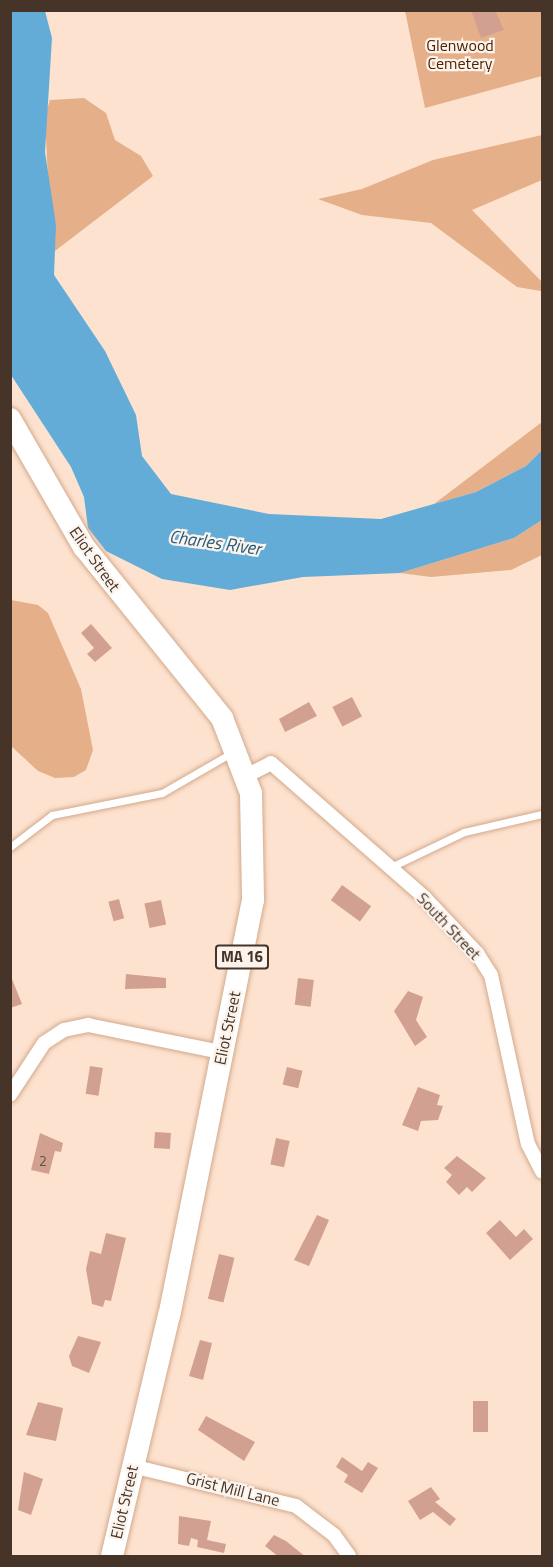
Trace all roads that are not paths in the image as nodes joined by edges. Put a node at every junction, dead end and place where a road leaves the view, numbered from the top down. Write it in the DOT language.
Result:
graph roads {
  1 [pos="10,419"];
  2 [pos="238,750"];
  3 [pos="246,776"];
  4 [pos="543,814"];
  5 [pos="10,847"];
  6 [pos="389,868"];
  7 [pos="221,1052"];
  8 [pos="10,1095"];
  9 [pos="543,1172"];
  10 [pos="132,1466"];
  11 [pos="112,1557"];
  12 [pos="349,1557"];
  1 -- 2 [label="main road, Eliot Street / MA 16"];
  2 -- 3 [label="main road, Eliot Street / MA 16"];
  2 -- 5 [label="lane"];
  3 -- 6 [label="street, South Street"];
  3 -- 7 [label="main road, Eliot Street / MA 16"];
  4 -- 6 [label="lane"];
  6 -- 9 [label="street, South Street"];
  7 -- 8 [label="street"];
  7 -- 10 [label="main road, Eliot Street / MA 16"];
  10 -- 11 [label="main road, Eliot Street / MA 16"];
  10 -- 12 [label="street, Grist Mill Lane"];
}
